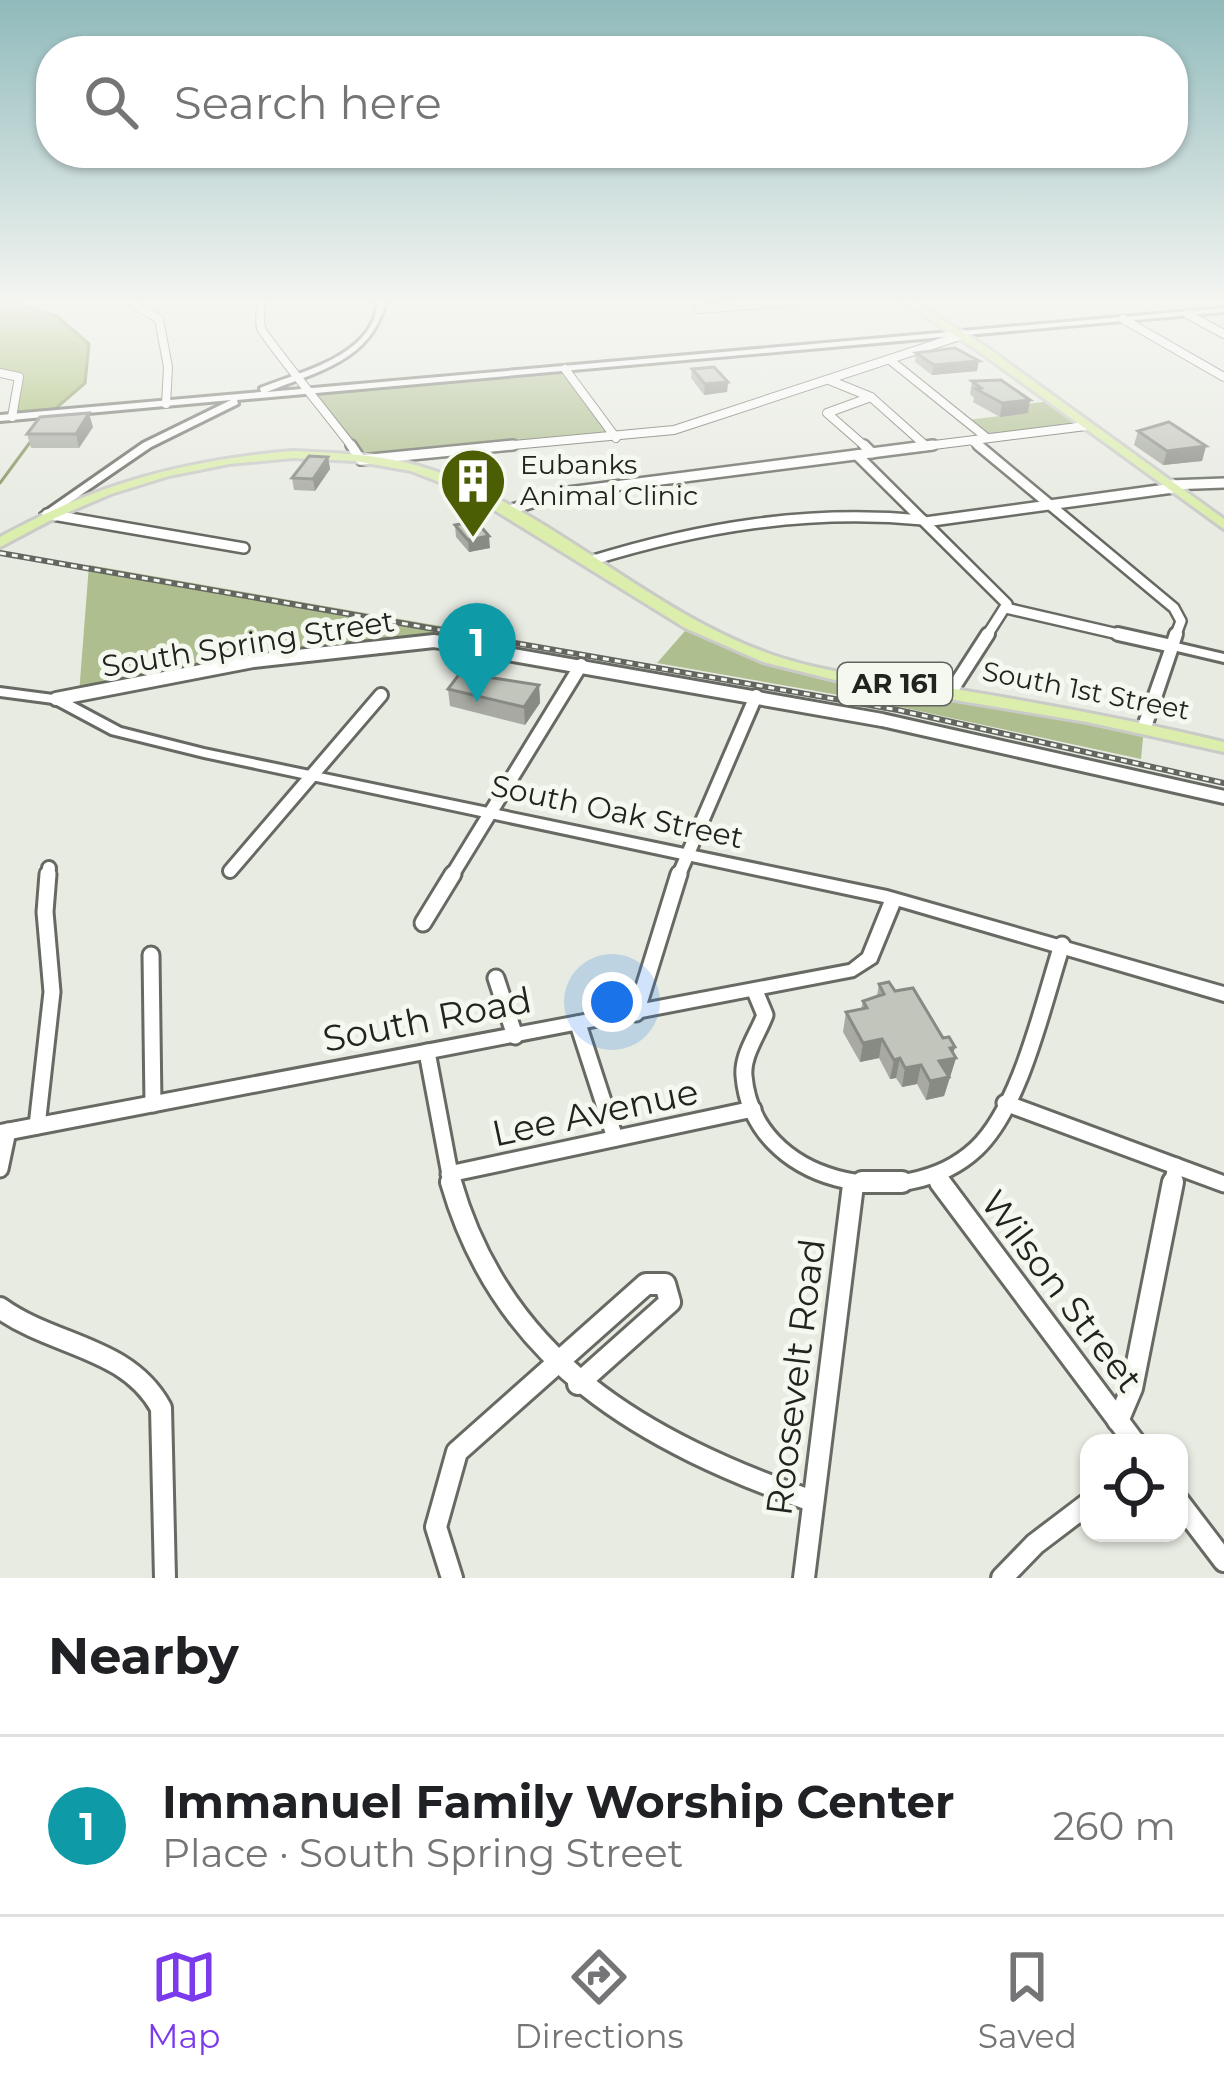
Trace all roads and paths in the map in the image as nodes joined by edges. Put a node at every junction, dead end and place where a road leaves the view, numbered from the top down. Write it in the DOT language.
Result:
graph roads {
  1 [pos="0,374"];
  2 [pos="166,374"];
  3 [pos="300,374"];
  4 [pos="512,374"];
  5 [pos="568,374"];
  6 [pos="848,374"];
  7 [pos="907,374"];
  8 [pos="1015,374"];
  9 [pos="828,380"];
  10 [pos="312,391"];
  11 [pos="247,397"];
  12 [pos="871,397"];
  13 [pos="166,404"];
  14 [pos="6,418"];
  15 [pos="1086,426"];
  16 [pos="616,438"];
  17 [pos="988,439"];
  18 [pos="973,441"];
  19 [pos="926,446"];
  20 [pos="872,453"];
  21 [pos="857,455"];
  22 [pos="361,460"];
  23 [pos="1224,483"];
  24 [pos="1171,486"];
  25 [pos="905,504"];
  26 [pos="1050,505"];
  27 [pos="506,511"];
  28 [pos="853,512"];
  29 [pos="46,514"];
  30 [pos="924,521"];
  31 [pos="1224,525"];
  32 [pos="0,543"];
  33 [pos="244,548"];
  34 [pos="590,561"];
  35 [pos="1006,608"];
  36 [pos="1172,646"];
  37 [pos="1224,658"];
  38 [pos="581,665"];
  39 [pos="0,692"];
  40 [pos="950,693"];
  41 [pos="381,695"];
  42 [pos="756,696"];
  43 [pos="56,699"];
  44 [pos="1144,728"];
  45 [pos="1224,747"];
  46 [pos="317,776"];
  47 [pos="1224,797"];
  48 [pos="493,813"];
  49 [pos="686,853"];
  50 [pos="49,868"];
  51 [pos="230,871"];
  52 [pos="894,899"];
  53 [pos="423,923"];
  54 [pos="1062,945"];
  55 [pos="151,955"];
  56 [pos="496,978"];
  57 [pos="755,991"];
  58 [pos="1224,994"];
  59 [pos="636,1013"];
  60 [pos="578,1024"];
  61 [pos="515,1036"];
  62 [pos="427,1052"];
  63 [pos="1005,1103"];
  64 [pos="153,1104"];
  65 [pos="753,1108"];
  66 [pos="38,1126"];
  67 [pos="4,1132"];
  68 [pos="615,1138"];
  69 [pos="1176,1166"];
  70 [pos="0,1169"];
  71 [pos="449,1174"];
  72 [pos="937,1179"];
  73 [pos="1224,1184"];
  74 [pos="853,1185"];
  75 [pos="0,1308"];
  76 [pos="559,1364"];
  77 [pos="578,1384"];
  78 [pos="1118,1420"];
  79 [pos="1128,1434"];
  80 [pos="812,1501"];
  81 [pos="1080,1510"];
  82 [pos="1188,1514"];
  83 [pos="1224,1562"];
  84 [pos="165,1578"];
  85 [pos="452,1578"];
  86 [pos="804,1578"];
  87 [pos="1003,1578"];
  1 -- 14 [label="street"];
  2 -- 13 [label="street"];
  3 -- 10 [label="street"];
  3 -- 11 [label="street"];
  4 -- 10 [label="street"];
  5 -- 16 [label="street"];
  6 -- 9 [label="street"];
  7 -- 17 [label="street"];
  8 -- 15 [label="main road"];
  9 -- 12 [label="street"];
  9 -- 16 [label="street"];
  10 -- 11 [label="street"];
  10 -- 22 [label="street"];
  11 -- 13 [label="street"];
  11 -- 29 [label="street"];
  12 -- 19 [label="street"];
  12 -- 20 [label="street"];
  13 -- 14 [label="street"];
  15 -- 17 [label="street"];
  15 -- 24 [label="main road"];
  16 -- 22 [label="street"];
  17 -- 18 [label="street"];
  18 -- 19 [label="street"];
  18 -- 26 [label="street"];
  19 -- 20 [label="street"];
  20 -- 21 [label="street"];
  21 -- 25 [label="street"];
  21 -- 27 [label="street"];
  22 -- 27 [label="main road, South 1st Street / AR 161"];
  22 -- 29 [label="main road, South 1st Street / AR 161"];
  23 -- 24 [label="street"];
  24 -- 26 [label="street"];
  24 -- 31 [label="main road"];
  25 -- 28 [label="street"];
  25 -- 30 [label="street"];
  26 -- 30 [label="street"];
  26 -- 36 [label="street"];
  27 -- 34 [label="main road, South 1st Street / AR 161"];
  28 -- 30 [label="street"];
  28 -- 34 [label="street"];
  29 -- 32 [label="main road, South 1st Street / AR 161"];
  29 -- 33 [label="street"];
  30 -- 35 [label="street"];
  34 -- 40 [label="main road, South 1st Street / AR 161"];
  35 -- 36 [label="street"];
  35 -- 40 [label="street"];
  36 -- 37 [label="street"];
  36 -- 44 [label="street"];
  38 -- 42 [label="street, South Spring Street"];
  38 -- 43 [label="street, South Spring Street"];
  38 -- 48 [label="street"];
  39 -- 43 [label="street, South Oak Street"];
  40 -- 44 [label="main road, South 1st Street / AR 161"];
  41 -- 46 [label="street"];
  42 -- 47 [label="street, South Spring Street"];
  42 -- 49 [label="street"];
  43 -- 46 [label="street, South Oak Street"];
  44 -- 45 [label="main road, South 1st Street / AR 161"];
  46 -- 48 [label="street, South Oak Street"];
  46 -- 51 [label="street"];
  48 -- 49 [label="street, South Oak Street"];
  48 -- 53 [label="street"];
  49 -- 52 [label="street, South Oak Street"];
  49 -- 59 [label="street"];
  50 -- 66 [label="street"];
  52 -- 54 [label="street, South Oak Street"];
  52 -- 57 [label="street, South Road"];
  54 -- 58 [label="street, South Oak Street"];
  54 -- 63 [label="street"];
  55 -- 64 [label="street"];
  56 -- 61 [label="street"];
  57 -- 59 [label="street, South Road"];
  57 -- 65 [label="street"];
  59 -- 60 [label="street, South Road"];
  60 -- 61 [label="street, South Road"];
  60 -- 68 [label="street"];
  61 -- 62 [label="street, South Road"];
  62 -- 64 [label="street, South Road"];
  62 -- 71 [label="street"];
  63 -- 69 [label="street"];
  63 -- 72 [label="street"];
  64 -- 66 [label="street, South Road"];
  65 -- 68 [label="street, Lee Avenue"];
  65 -- 74 [label="street"];
  66 -- 67 [label="street, South Road"];
  67 -- 70 [label="street"];
  68 -- 71 [label="street, Lee Avenue"];
  69 -- 73 [label="street"];
  69 -- 78 [label="street"];
  71 -- 76 [label="street"];
  72 -- 74 [label="street"];
  72 -- 78 [label="street, Wilson Street"];
  74 -- 80 [label="street, Roosevelt Road"];
  75 -- 84 [label="street"];
  76 -- 77 [label="street"];
  76 -- 77 [label="street"];
  76 -- 85 [label="street"];
  77 -- 80 [label="street"];
  78 -- 79 [label="street, Wilson Street"];
  80 -- 86 [label="street, Roosevelt Road"];
  81 -- 87 [label="street"];
  82 -- 83 [label="street"];
}
